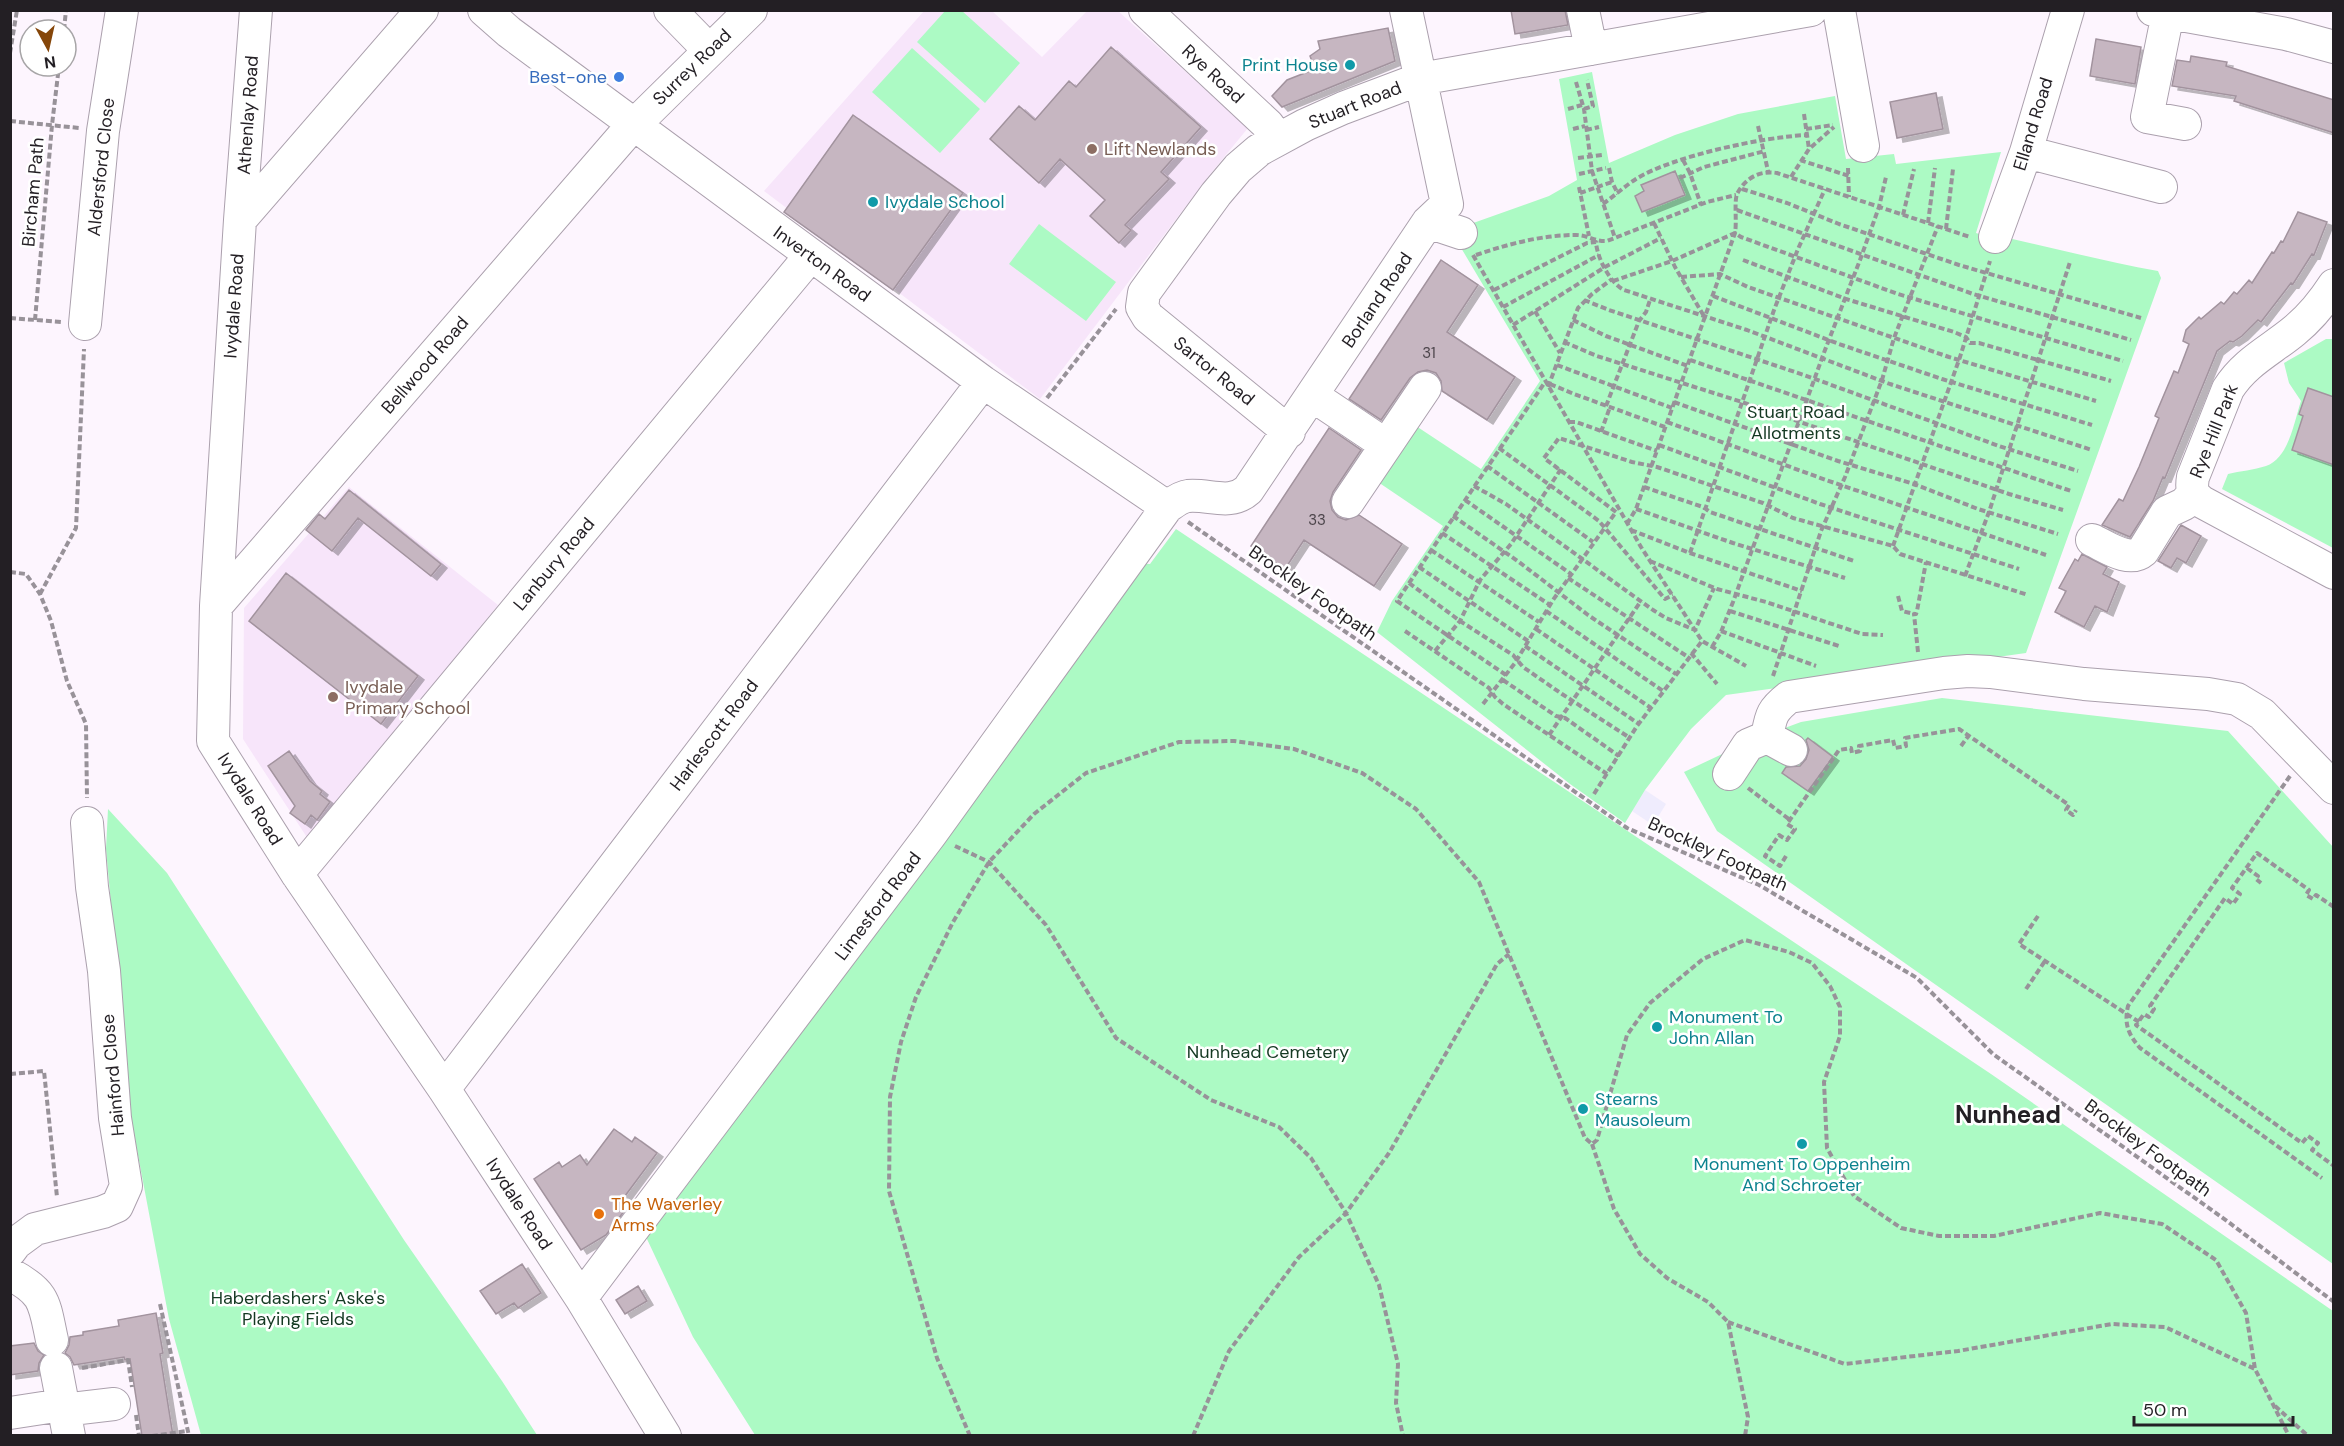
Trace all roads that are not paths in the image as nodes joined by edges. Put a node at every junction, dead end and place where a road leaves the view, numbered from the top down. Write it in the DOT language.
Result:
graph roads {
  1 [pos="122,10"];
  2 [pos="255,10"];
  3 [pos="422,10"];
  4 [pos="484,10"];
  5 [pos="670,10"];
  6 [pos="751,10"];
  7 [pos="1145,10"];
  8 [pos="1406,10"];
  9 [pos="1583,10"];
  10 [pos="1811,10"];
  11 [pos="1839,10"];
  12 [pos="2067,10"];
  13 [pos="2194,14"];
  14 [pos="2334,47"];
  15 [pos="709,50"];
  16 [pos="1591,50"];
  17 [pos="1420,80"];
  18 [pos="634,124"];
  19 [pos="2185,124"];
  20 [pos="1278,139"];
  21 [pos="2026,152"];
  22 [pos="1856,157"];
  23 [pos="2162,187"];
  24 [pos="240,220"];
  25 [pos="1428,222"];
  26 [pos="1995,241"];
  27 [pos="1467,245"];
  28 [pos="811,255"];
  29 [pos="2334,285"];
  30 [pos="1142,307"];
  31 [pos="85,324"];
  32 [pos="983,382"];
  33 [pos="1425,388"];
  34 [pos="1313,396"];
  35 [pos="1289,432"];
  36 [pos="1386,445"];
  37 [pos="2193,494"];
  38 [pos="1348,502"];
  39 [pos="1167,507"];
  40 [pos="2092,540"];
  41 [pos="2334,573"];
  42 [pos="216,606"];
  43 [pos="1737,780"];
  44 [pos="2334,788"];
  45 [pos="87,823"];
  46 [pos="297,874"];
  47 [pos="444,1089"];
  48 [pos="10,1251"];
  49 [pos="10,1274"];
  50 [pos="580,1298"];
  51 [pos="114,1404"];
  52 [pos="10,1413"];
  53 [pos="65,1417"];
  54 [pos="665,1436"];
  1 -- 31 [label="street, Aldersford Close"];
  2 -- 24 [label="street, Athenlay Road"];
  3 -- 24 [label="street"];
  4 -- 18 [label="street, Inverton Road"];
  5 -- 15 [label="street"];
  6 -- 15 [label="street, Surrey Road"];
  7 -- 20 [label="street, Rye Road"];
  8 -- 17 [label="street, Borland Road"];
  9 -- 16 [label="street"];
  10 -- 16 [label="street, Stuart Road"];
  11 -- 22 [label="street"];
  12 -- 21 [label="street, Elland Road"];
  13 -- 14 [label="street"];
  13 -- 19 [label="street"];
  15 -- 18 [label="street, Surrey Road"];
  16 -- 17 [label="street, Stuart Road"];
  17 -- 20 [label="street, Stuart Road"];
  17 -- 25 [label="street, Borland Road"];
  18 -- 28 [label="street, Inverton Road"];
  18 -- 42 [label="street, Bellwood Road"];
  20 -- 30 [label="street, Stuart Road"];
  21 -- 23 [label="street"];
  21 -- 26 [label="street, Elland Road"];
  24 -- 42 [label="street, Ivydale Road"];
  25 -- 27 [label="street"];
  25 -- 34 [label="street, Borland Road"];
  28 -- 32 [label="street, Inverton Road"];
  28 -- 46 [label="street, Lanbury Road"];
  29 -- 37 [label="street, Rye Hill Park"];
  30 -- 35 [label="street, Sartor Road"];
  32 -- 39 [label="street, Inverton Road"];
  32 -- 47 [label="street, Harlescott Road"];
  33 -- 36 [label="street"];
  34 -- 35 [label="street, Borland Road"];
  34 -- 36 [label="street"];
  35 -- 39 [label="street, Borland Road"];
  36 -- 38 [label="street"];
  37 -- 40 [label="street"];
  37 -- 41 [label="street, Rye Hill Park"];
  39 -- 50 [label="street, Limesford Road"];
  42 -- 46 [label="street, Ivydale Road"];
  43 -- 44 [label="street"];
  45 -- 48 [label="street, Hainford Close"];
  46 -- 47 [label="street, Ivydale Road"];
  47 -- 50 [label="street, Ivydale Road"];
  49 -- 53 [label="street"];
  50 -- 54 [label="street, Ivydale Road"];
  51 -- 53 [label="street"];
  52 -- 53 [label="street"];
}
